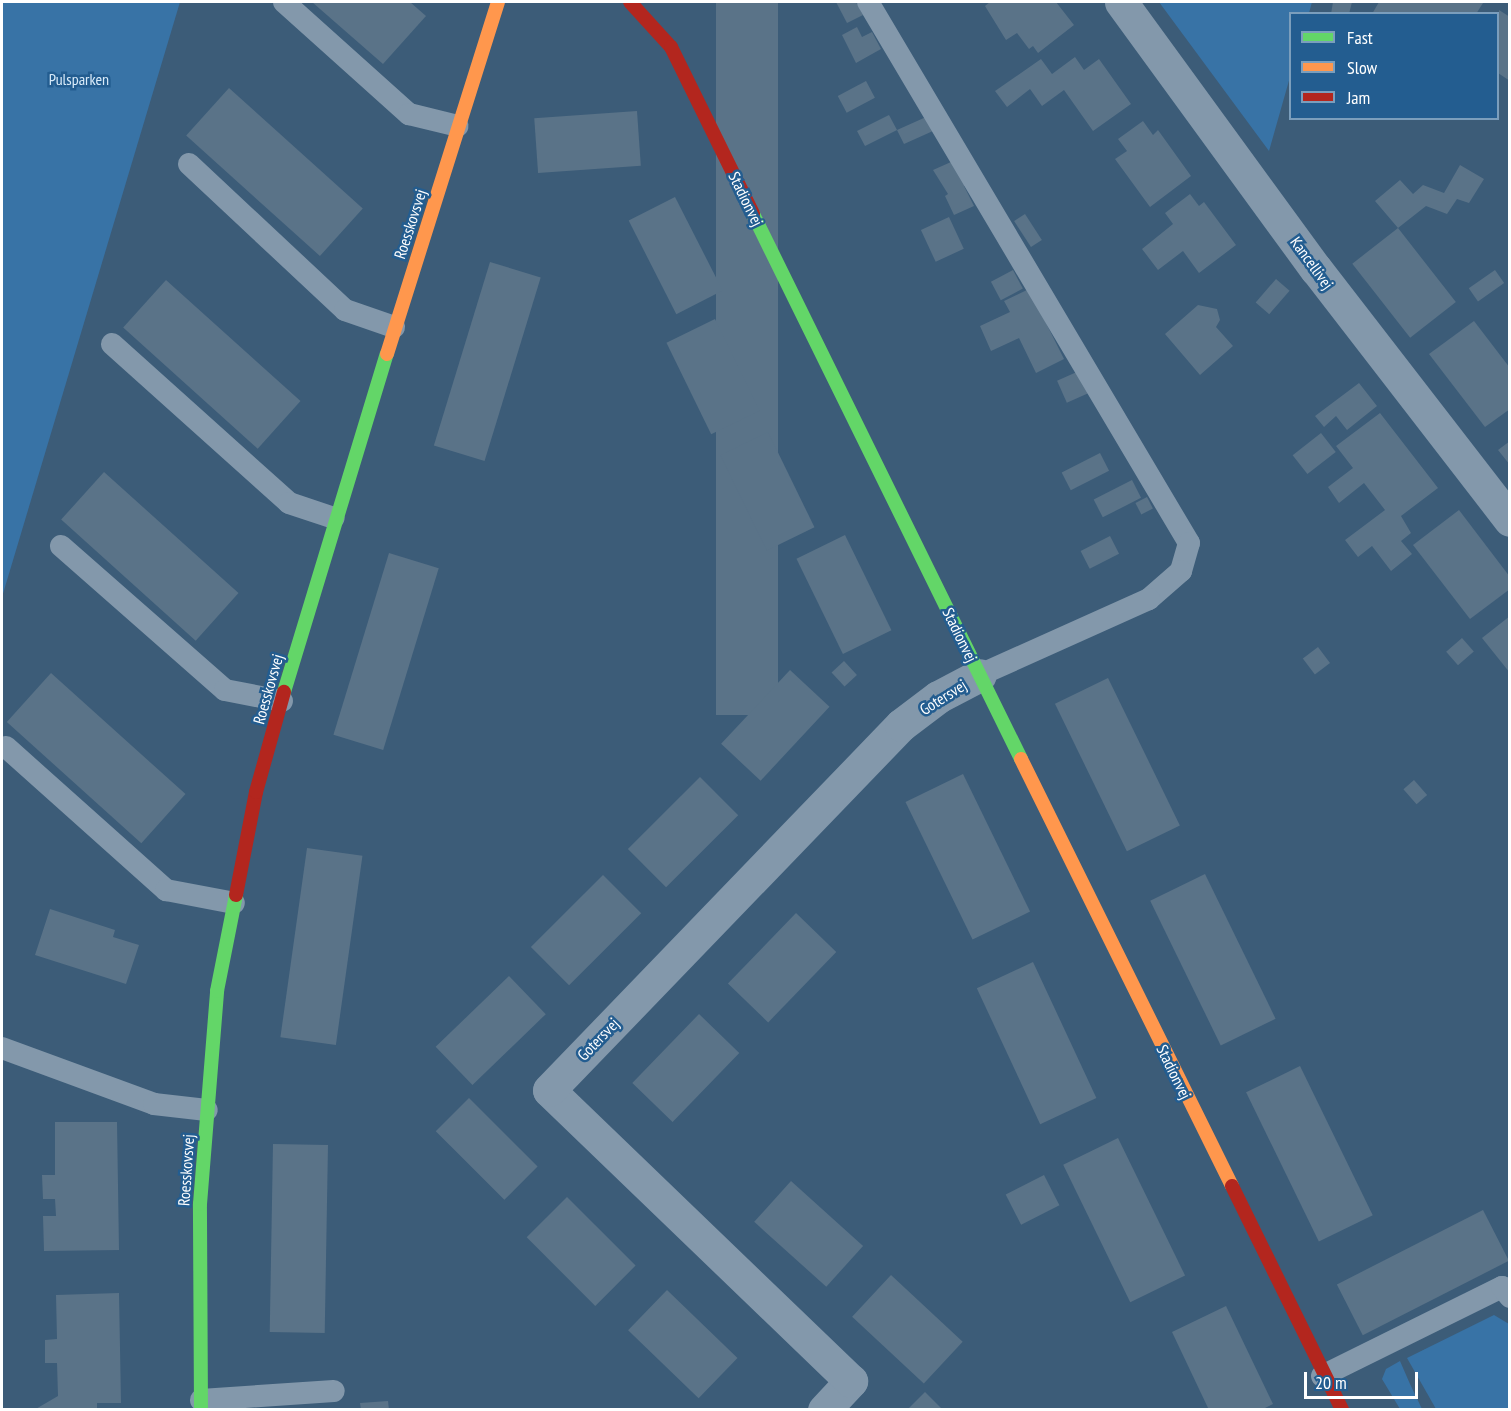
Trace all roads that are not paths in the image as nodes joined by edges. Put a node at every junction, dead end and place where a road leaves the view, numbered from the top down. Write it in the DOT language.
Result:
graph roads {
  1 [pos="284,2"];
  2 [pos="498,2"];
  3 [pos="630,2"];
  4 [pos="868,2"];
  5 [pos="1121,2"];
  6 [pos="458,126"];
  7 [pos="189,164"];
  8 [pos="394,327"];
  9 [pos="112,344"];
  10 [pos="334,518"];
  11 [pos="1509,520"];
  12 [pos="61,546"];
  13 [pos="980,675"];
  14 [pos="282,701"];
  15 [pos="6,747"];
  16 [pos="234,903"];
  17 [pos="2,1048"];
  18 [pos="207,1110"];
  19 [pos="1509,1297"];
  20 [pos="1322,1376"];
  21 [pos="334,1391"];
  22 [pos="201,1405"];
  23 [pos="824,1410"];
  24 [pos="1342,1410"];
  1 -- 6 [label="lane"];
  2 -- 6 [label="street, Roesskovsvej"];
  3 -- 13 [label="street, Stadionvej"];
  4 -- 13 [label="lane"];
  5 -- 11 [label="street, Kancellivej"];
  6 -- 8 [label="street, Roesskovsvej"];
  7 -- 8 [label="lane"];
  8 -- 10 [label="street, Roesskovsvej"];
  9 -- 10 [label="lane"];
  10 -- 14 [label="street, Roesskovsvej"];
  12 -- 14 [label="lane"];
  13 -- 20 [label="street, Stadionvej"];
  13 -- 23 [label="street, Gotersvej"];
  14 -- 16 [label="street, Roesskovsvej"];
  15 -- 16 [label="lane"];
  16 -- 18 [label="street, Roesskovsvej"];
  17 -- 18 [label="lane"];
  18 -- 22 [label="street, Roesskovsvej"];
  19 -- 20 [label="lane"];
  20 -- 24 [label="street, Stadionvej"];
  21 -- 22 [label="lane"];
}
